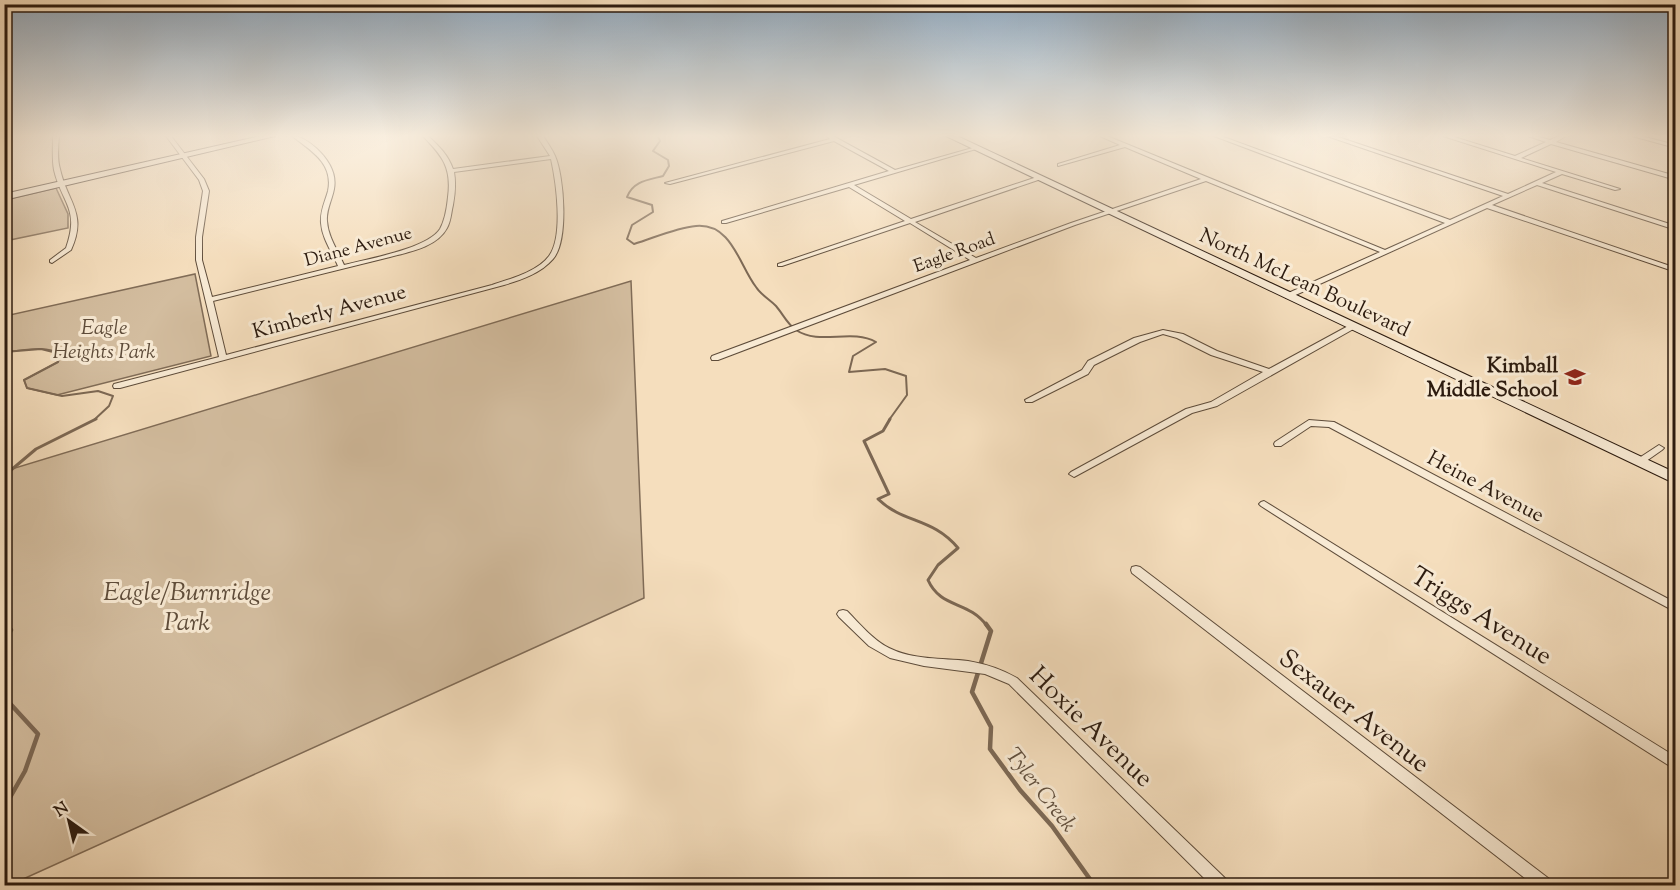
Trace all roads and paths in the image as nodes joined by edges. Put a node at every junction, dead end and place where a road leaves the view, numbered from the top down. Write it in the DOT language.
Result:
graph roads {
  1 [pos="61,178"];
  2 [pos="92,178"];
  3 [pos="200,178"];
  4 [pos="330,178"];
  5 [pos="452,178"];
  6 [pos="559,178"];
  7 [pos="688,178"];
  8 [pos="873,178"];
  9 [pos="1039,178"];
  10 [pos="1201,178"];
  11 [pos="1328,178"];
  12 [pos="1453,178"];
  13 [pos="1549,178"];
  14 [pos="1580,178"];
  15 [pos="1205,179"];
  16 [pos="668,183"];
  17 [pos="1536,183"];
  18 [pos="63,184"];
  19 [pos="850,185"];
  20 [pos="1617,189"];
  21 [pos="1508,196"];
  22 [pos="4,197"];
  23 [pos="1488,206"];
  24 [pos="1110,212"];
  25 [pos="909,221"];
  26 [pos="724,222"];
  27 [pos="1451,223"];
  28 [pos="1676,228"];
  29 [pos="1385,252"];
  30 [pos="975,260"];
  31 [pos="52,261"];
  32 [pos="780,265"];
  33 [pos="342,267"];
  34 [pos="1676,270"];
  35 [pos="1289,296"];
  36 [pos="209,300"];
  37 [pos="1353,327"];
  38 [pos="223,358"];
  39 [pos="715,358"];
  40 [pos="1270,372"];
  41 [pos="117,386"];
  42 [pos="1029,400"];
  43 [pos="1278,444"];
  44 [pos="1659,448"];
  45 [pos="1639,462"];
  46 [pos="1074,474"];
  47 [pos="1676,479"];
  48 [pos="1264,504"];
  49 [pos="1136,570"];
  50 [pos="1676,608"];
  51 [pos="843,614"];
  52 [pos="1676,764"];
  53 [pos="1223,885"];
  54 [pos="1547,885"];
  1 -- 18 [label="street"];
  2 -- 18 [label="main road"];
  3 -- 36 [label="street"];
  4 -- 33 [label="street"];
  5 -- 33 [label="street, Diane Avenue"];
  6 -- 38 [label="street, Kimberly Avenue"];
  7 -- 16 [label="street"];
  8 -- 19 [label="street"];
  9 -- 24 [label="main road, North McLean Boulevard"];
  9 -- 25 [label="street"];
  10 -- 15 [label="street"];
  11 -- 27 [label="street"];
  12 -- 21 [label="street"];
  13 -- 17 [label="street"];
  14 -- 20 [label="street"];
  15 -- 24 [label="street, Eagle Road"];
  15 -- 29 [label="street"];
  17 -- 21 [label="street"];
  17 -- 28 [label="street"];
  18 -- 22 [label="main road"];
  18 -- 31 [label="street"];
  19 -- 25 [label="street"];
  19 -- 26 [label="street"];
  21 -- 23 [label="street"];
  23 -- 27 [label="street"];
  23 -- 34 [label="street"];
  24 -- 30 [label="street, Eagle Road"];
  24 -- 35 [label="main road, North McLean Boulevard"];
  25 -- 30 [label="street"];
  25 -- 32 [label="street"];
  27 -- 29 [label="street"];
  29 -- 35 [label="street"];
  30 -- 39 [label="street, Eagle Road"];
  33 -- 36 [label="street, Diane Avenue"];
  35 -- 37 [label="main road, North McLean Boulevard"];
  36 -- 38 [label="street"];
  37 -- 40 [label="street"];
  37 -- 45 [label="main road, North McLean Boulevard"];
  38 -- 41 [label="street, Kimberly Avenue"];
  40 -- 42 [label="street"];
  40 -- 46 [label="street"];
  43 -- 50 [label="street, Heine Avenue"];
  44 -- 45 [label="street"];
  45 -- 47 [label="main road, North McLean Boulevard"];
  48 -- 52 [label="street, Triggs Avenue"];
  49 -- 54 [label="street, Sexauer Avenue"];
  51 -- 53 [label="street, Hoxie Avenue"];
}
